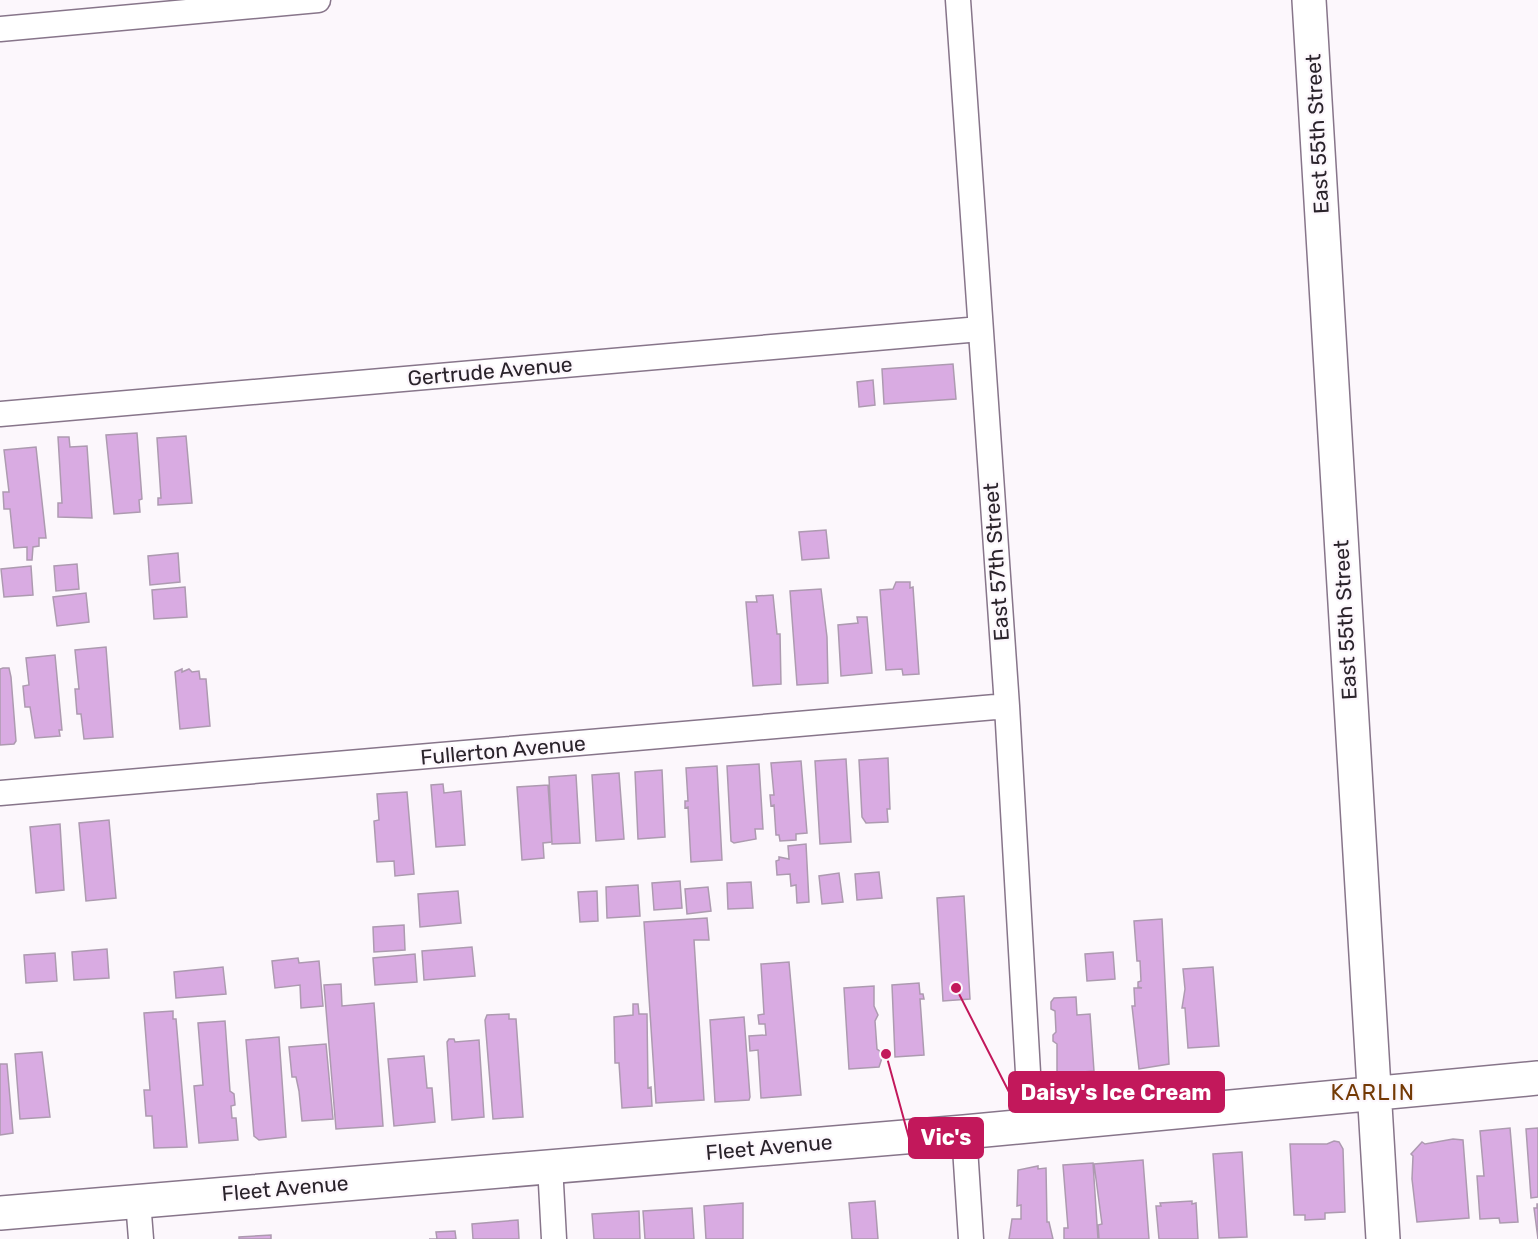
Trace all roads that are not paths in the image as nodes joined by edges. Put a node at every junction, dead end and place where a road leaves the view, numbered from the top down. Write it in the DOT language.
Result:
graph roads {
  1 [pos="318,0"];
  2 [pos="958,0"];
  3 [pos="1309,0"];
  4 [pos="0,29"];
  5 [pos="980,329"];
  6 [pos="0,414"];
  7 [pos="1007,706"];
  8 [pos="0,793"];
  9 [pos="1538,1078"];
  10 [pos="1374,1093"];
  11 [pos="1031,1125"];
  12 [pos="964,1132"];
  13 [pos="550,1165"];
  14 [pos="138,1201"];
  15 [pos="0,1213"];
  16 [pos="141,1239"];
  17 [pos="554,1239"];
  18 [pos="971,1239"];
  19 [pos="1383,1239"];
  1 -- 4 [label="street"];
  2 -- 5 [label="street, East 57th Street"];
  3 -- 10 [label="street, East 55th Street"];
  5 -- 6 [label="street, Gertrude Avenue"];
  5 -- 7 [label="street, East 57th Street"];
  7 -- 8 [label="street, Fullerton Avenue"];
  7 -- 11 [label="street, East 57th Street"];
  9 -- 10 [label="street, Fleet Avenue"];
  10 -- 11 [label="street, Fleet Avenue"];
  10 -- 19 [label="street, East 55th Street"];
  11 -- 12 [label="street, Fleet Avenue"];
  12 -- 13 [label="street, Fleet Avenue"];
  12 -- 18 [label="street"];
  13 -- 14 [label="street, Fleet Avenue"];
  13 -- 17 [label="street"];
  14 -- 15 [label="street, Fleet Avenue"];
  14 -- 16 [label="street"];
}
